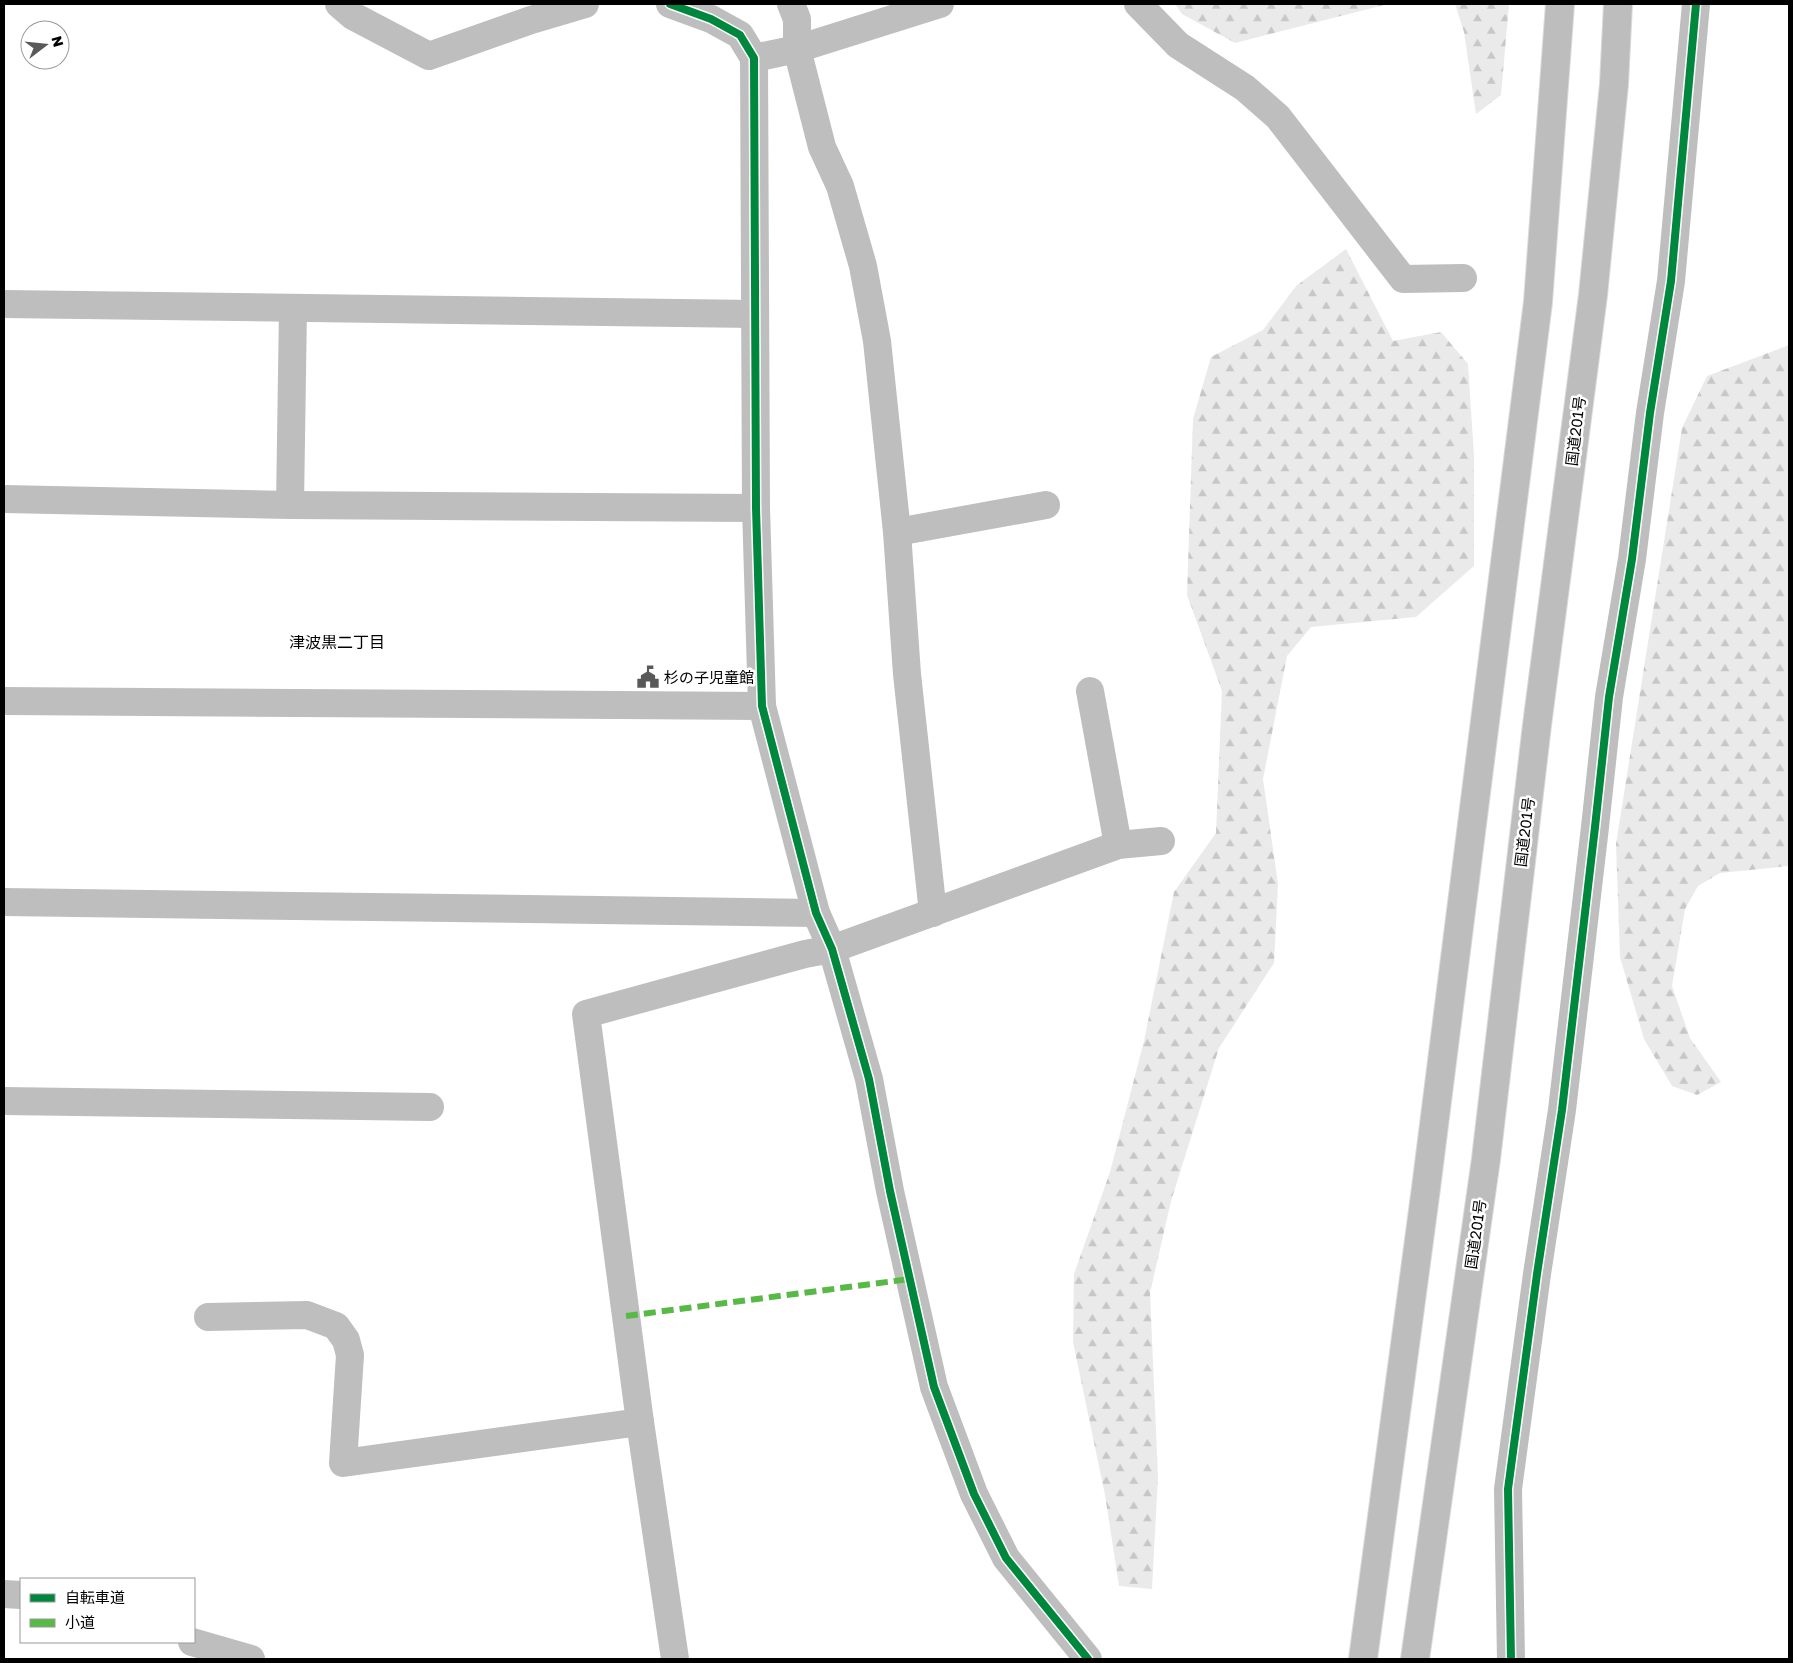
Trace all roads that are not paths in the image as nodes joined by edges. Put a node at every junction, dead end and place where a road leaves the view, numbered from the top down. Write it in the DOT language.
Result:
graph roads {
  1 [pos="339,4"];
  2 [pos="585,4"];
  3 [pos="670,4"];
  4 [pos="791,4"];
  5 [pos="940,4"];
  6 [pos="1138,4"];
  7 [pos="1560,4"];
  8 [pos="1618,4"];
  9 [pos="1696,4"];
  10 [pos="797,48"];
  11 [pos="754,58"];
  12 [pos="1463,278"];
  13 [pos="4,304"];
  14 [pos="293,308"];
  15 [pos="755,314"];
  16 [pos="4,499"];
  17 [pos="290,505"];
  18 [pos="1046,505"];
  19 [pos="756,508"];
  20 [pos="897,532"];
  21 [pos="1090,691"];
  22 [pos="4,701"];
  23 [pos="762,706"];
  24 [pos="1161,841"];
  25 [pos="1118,845"];
  26 [pos="4,902"];
  27 [pos="816,913"];
  28 [pos="933,913"];
  29 [pos="832,949"];
  30 [pos="4,1101"];
  31 [pos="430,1107"];
  32 [pos="208,1316"];
  33 [pos="640,1422"];
  34 [pos="4,1594"];
  35 [pos="20,1595"];
  36 [pos="195,1643"];
  37 [pos="251,1659"];
  38 [pos="675,1659"];
  39 [pos="1088,1659"];
  40 [pos="1363,1659"];
  41 [pos="1415,1659"];
  42 [pos="1512,1659"];
  1 -- 2 [label="street"];
  3 -- 11 [label="street"];
  4 -- 10 [label="street"];
  5 -- 10 [label="street"];
  6 -- 12 [label="street"];
  7 -- 40 [label="highway"];
  8 -- 41 [label="highway, 国道201号"];
  9 -- 42 [label="street"];
  10 -- 11 [label="street"];
  10 -- 20 [label="street"];
  11 -- 15 [label="street"];
  13 -- 14 [label="street"];
  14 -- 15 [label="street"];
  14 -- 17 [label="street"];
  15 -- 19 [label="street"];
  16 -- 17 [label="street"];
  17 -- 19 [label="street"];
  18 -- 20 [label="street"];
  19 -- 23 [label="street"];
  20 -- 28 [label="street"];
  21 -- 25 [label="street"];
  22 -- 23 [label="street"];
  23 -- 27 [label="street"];
  24 -- 25 [label="street"];
  25 -- 28 [label="street"];
  26 -- 27 [label="street"];
  27 -- 29 [label="street"];
  28 -- 29 [label="street"];
  29 -- 33 [label="street"];
  29 -- 39 [label="street"];
  30 -- 31 [label="street"];
  32 -- 33 [label="street"];
  33 -- 38 [label="street"];
  34 -- 35 [label="street"];
  36 -- 37 [label="street"];
}
